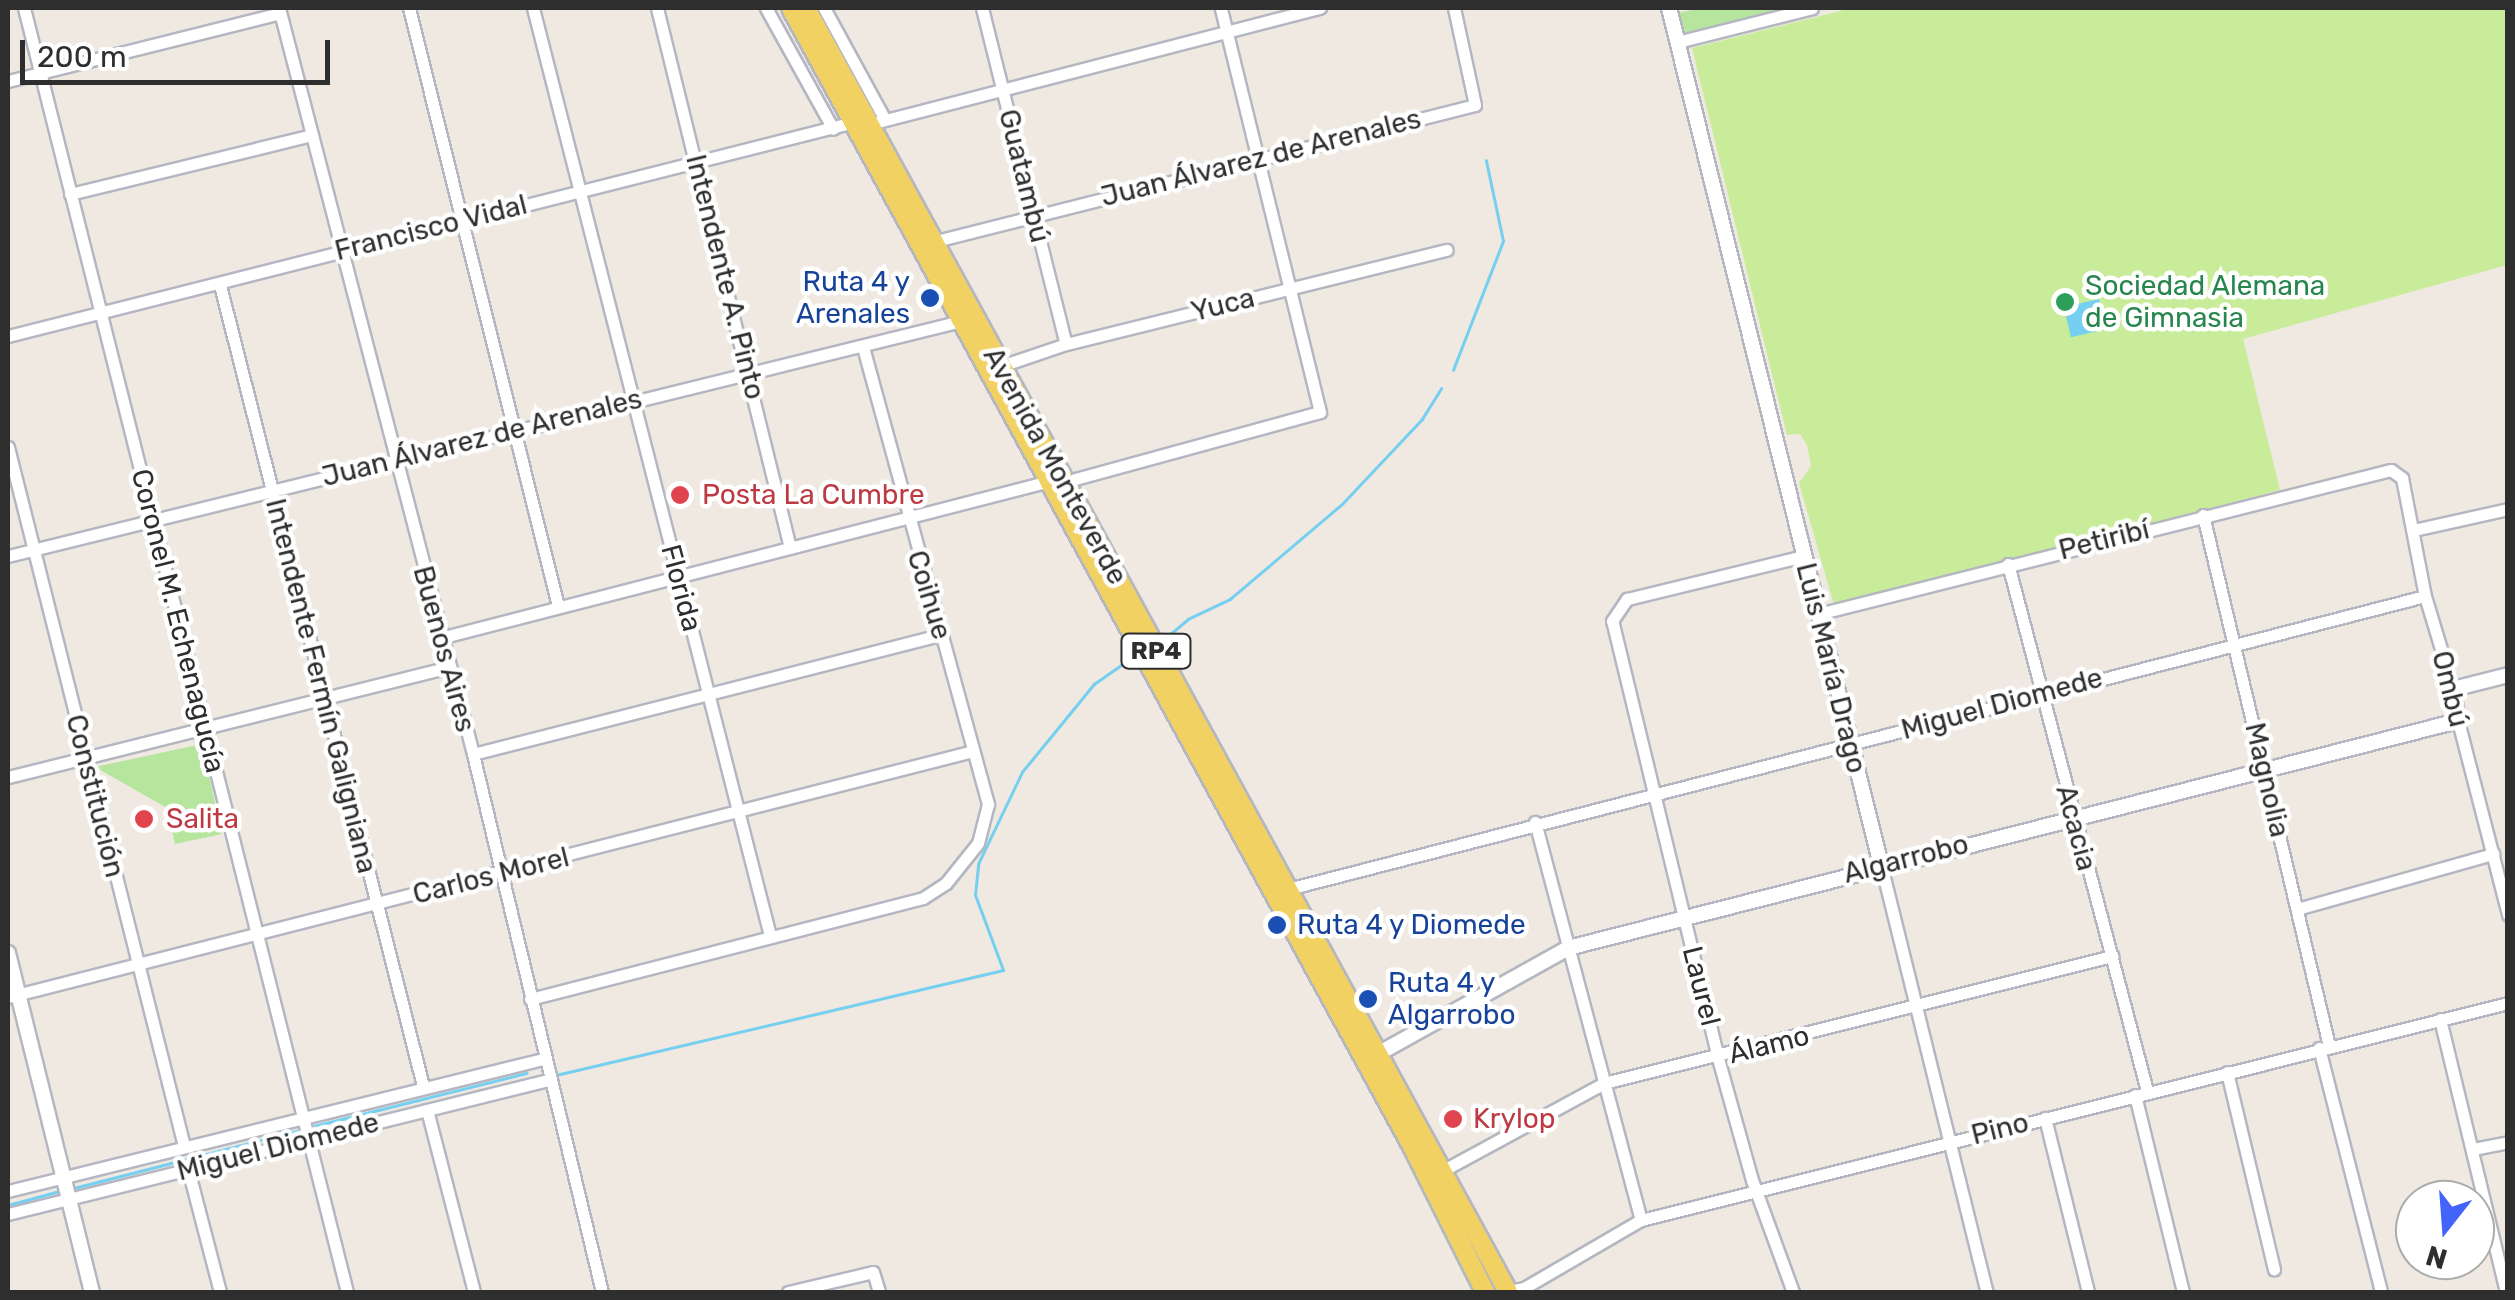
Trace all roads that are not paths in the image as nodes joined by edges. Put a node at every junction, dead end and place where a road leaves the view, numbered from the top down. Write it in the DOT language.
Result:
graph roads {
  1 [pos="24,8"];
  2 [pos="409,8"];
  3 [pos="533,8"];
  4 [pos="657,8"];
  5 [pos="766,8"];
  6 [pos="791,8"];
  7 [pos="806,8"];
  8 [pos="824,8"];
  9 [pos="982,8"];
  10 [pos="1221,8"];
  11 [pos="1320,8"];
  12 [pos="1454,8"];
  13 [pos="1669,8"];
  14 [pos="1812,8"];
  15 [pos="279,10"];
  16 [pos="1226,31"];
  17 [pos="1677,42"];
  18 [pos="40,72"];
  19 [pos="8,81"];
  20 [pos="1001,85"];
  21 [pos="869,120"];
  22 [pos="833,129"];
  23 [pos="312,135"];
  24 [pos="1257,158"];
  25 [pos="696,162"];
  26 [pos="579,191"];
  27 [pos="70,194"];
  28 [pos="1035,216"];
  29 [pos="460,220"];
  30 [pos="932,242"];
  31 [pos="344,250"];
  32 [pos="1446,250"];
  33 [pos="220,285"];
  34 [pos="1290,289"];
  35 [pos="99,312"];
  36 [pos="957,322"];
  37 [pos="8,336"];
  38 [pos="1066,344"];
  39 [pos="863,346"];
  40 [pos="1001,366"];
  41 [pos="750,372"];
  42 [pos="633,402"];
  43 [pos="515,430"];
  44 [pos="8,447"];
  45 [pos="395,461"];
  46 [pos="2390,470"];
  47 [pos="1055,482"];
  48 [pos="272,490"];
  49 [pos="2508,509"];
  50 [pos="2203,516"];
  51 [pos="154,519"];
  52 [pos="907,520"];
  53 [pos="2414,530"];
  54 [pos="790,548"];
  55 [pos="33,550"];
  56 [pos="8,556"];
  57 [pos="1803,556"];
  58 [pos="2008,564"];
  59 [pos="677,577"];
  60 [pos="2425,596"];
  61 [pos="558,606"];
  62 [pos="1818,614"];
  63 [pos="941,635"];
  64 [pos="440,638"];
  65 [pos="2234,645"];
  66 [pos="449,667"];
  67 [pos="2508,676"];
  68 [pos="2453,688"];
  69 [pos="710,691"];
  70 [pos="2041,692"];
  71 [pos="326,700"];
  72 [pos="2458,721"];
  73 [pos="205,729"];
  74 [pos="1850,744"];
  75 [pos="973,751"];
  76 [pos="473,754"];
  77 [pos="86,760"];
  78 [pos="2266,769"];
  79 [pos="8,777"];
  80 [pos="1654,792"];
  81 [pos="735,815"];
  82 [pos="2073,819"];
  83 [pos="1534,822"];
  84 [pos="2508,839"];
  85 [pos="2492,849"];
  86 [pos="1881,865"];
  87 [pos="500,872"];
  88 [pos="1288,889"];
  89 [pos="376,904"];
  90 [pos="2298,909"];
  91 [pos="1683,915"];
  92 [pos="2508,915"];
  93 [pos="258,934"];
  94 [pos="770,936"];
  95 [pos="1568,948"];
  96 [pos="8,953"];
  97 [pos="2112,956"];
  98 [pos="136,961"];
  99 [pos="13,996"];
  100 [pos="530,999"];
  101 [pos="2508,1003"];
  102 [pos="1918,1006"];
  103 [pos="2440,1019"];
  104 [pos="2324,1047"];
  105 [pos="1376,1056"];
  106 [pos="1718,1058"];
  107 [pos="543,1060"];
  108 [pos="2227,1072"];
  109 [pos="548,1080"];
  110 [pos="1604,1083"];
  111 [pos="423,1086"];
  112 [pos="2141,1093"];
  113 [pos="427,1110"];
  114 [pos="302,1116"];
  115 [pos="2045,1118"];
  116 [pos="310,1139"];
  117 [pos="1950,1141"];
  118 [pos="2508,1142"];
  119 [pos="184,1146"];
  120 [pos="2473,1149"];
  121 [pos="188,1169"];
  122 [pos="1442,1171"];
  123 [pos="63,1178"];
  124 [pos="1756,1191"];
  125 [pos="8,1192"];
  126 [pos="68,1198"];
  127 [pos="8,1214"];
  128 [pos="1641,1220"];
  129 [pos="2274,1269"];
  130 [pos="92,1292"];
  131 [pos="220,1292"];
  132 [pos="348,1292"];
  133 [pos="474,1292"];
  134 [pos="602,1292"];
  135 [pos="788,1292"];
  136 [pos="878,1292"];
  137 [pos="1483,1292"];
  138 [pos="1508,1292"];
  139 [pos="1792,1292"];
  140 [pos="1987,1292"];
  141 [pos="2088,1292"];
  142 [pos="2184,1292"];
  143 [pos="2381,1292"];
  144 [pos="2506,1292"];
  1 -- 18 [label="street, Coronel M. Echenagucía"];
  2 -- 29 [label="street"];
  3 -- 26 [label="street, Florida"];
  4 -- 25 [label="street, Intendente A. Pinto"];
  5 -- 22 [label="street"];
  6 -- 21 [label="main road, Avenida Monteverde / RP4"];
  7 -- 21 [label="main road, Avenida Monteverde / RP4"];
  8 -- 21 [label="street"];
  9 -- 20 [label="street, Guatambú"];
  10 -- 16 [label="street"];
  11 -- 16 [label="street, Francisco Vidal"];
  12 -- 24 [label="street, Juan Álvarez de Arenales"];
  13 -- 17 [label="street, Luis María Drago"];
  14 -- 17 [label="street"];
  15 -- 18 [label="street"];
  15 -- 23 [label="street, Buenos Aires"];
  16 -- 20 [label="street, Francisco Vidal"];
  16 -- 24 [label="street"];
  17 -- 57 [label="street, Luis María Drago"];
  18 -- 19 [label="street"];
  18 -- 27 [label="street, Coronel M. Echenagucía"];
  20 -- 21 [label="street, Francisco Vidal"];
  20 -- 28 [label="street, Guatambú"];
  21 -- 22 [label="street, Francisco Vidal"];
  21 -- 30 [label="main road, Avenida Monteverde / RP4"];
  21 -- 36 [label="main road, Avenida Monteverde / RP4"];
  22 -- 25 [label="street, Francisco Vidal"];
  23 -- 27 [label="street"];
  23 -- 31 [label="street, Buenos Aires"];
  24 -- 28 [label="street, Juan Álvarez de Arenales"];
  24 -- 34 [label="street"];
  25 -- 26 [label="street, Francisco Vidal"];
  25 -- 41 [label="street, Intendente A. Pinto"];
  26 -- 29 [label="street, Francisco Vidal"];
  26 -- 42 [label="street, Florida"];
  27 -- 35 [label="street, Coronel M. Echenagucía"];
  28 -- 30 [label="street, Juan Álvarez de Arenales"];
  28 -- 38 [label="street, Guatambú"];
  29 -- 31 [label="street, Francisco Vidal"];
  29 -- 43 [label="street"];
  30 -- 40 [label="main road, Avenida Monteverde / RP4"];
  31 -- 33 [label="street, Francisco Vidal"];
  31 -- 45 [label="street, Buenos Aires"];
  32 -- 34 [label="street, Yuca"];
  33 -- 35 [label="street, Francisco Vidal"];
  33 -- 48 [label="street, Intendente Fermín Galigniana"];
  34 -- 38 [label="street, Yuca"];
  34 -- 47 [label="street"];
  35 -- 37 [label="street, Francisco Vidal"];
  35 -- 51 [label="street, Coronel M. Echenagucía"];
  36 -- 39 [label="street, Juan Álvarez de Arenales"];
  36 -- 47 [label="main road, Avenida Monteverde / RP4"];
  38 -- 40 [label="street, Yuca"];
  39 -- 41 [label="street, Juan Álvarez de Arenales"];
  39 -- 52 [label="street, Coihue"];
  40 -- 47 [label="main road, Avenida Monteverde / RP4"];
  41 -- 42 [label="street, Juan Álvarez de Arenales"];
  41 -- 54 [label="street, Intendente A. Pinto"];
  42 -- 43 [label="street, Juan Álvarez de Arenales"];
  42 -- 59 [label="street, Florida"];
  43 -- 45 [label="street, Juan Álvarez de Arenales"];
  43 -- 61 [label="street"];
  44 -- 55 [label="street, Constitución"];
  45 -- 48 [label="street, Juan Álvarez de Arenales"];
  45 -- 64 [label="street, Buenos Aires"];
  46 -- 50 [label="street, Petiribí"];
  46 -- 53 [label="street, Ombú"];
  47 -- 52 [label="street"];
  47 -- 88 [label="main road, Avenida Monteverde / RP4"];
  47 -- 137 [label="main road, Avenida Monteverde / RP4"];
  48 -- 51 [label="street, Juan Álvarez de Arenales"];
  48 -- 71 [label="street, Intendente Fermín Galigniana"];
  49 -- 53 [label="street"];
  50 -- 58 [label="street, Petiribí"];
  50 -- 65 [label="street, Magnolia"];
  51 -- 55 [label="street, Juan Álvarez de Arenales"];
  51 -- 73 [label="street, Coronel M. Echenagucía"];
  52 -- 54 [label="street"];
  52 -- 63 [label="street, Coihue"];
  53 -- 60 [label="street, Ombú"];
  54 -- 59 [label="street"];
  55 -- 56 [label="street, Juan Álvarez de Arenales"];
  55 -- 77 [label="street, Constitución"];
  57 -- 62 [label="street, Luis María Drago"];
  57 -- 80 [label="street, Laurel"];
  58 -- 62 [label="street, Petiribí"];
  58 -- 70 [label="street, Acacia"];
  59 -- 61 [label="street"];
  59 -- 69 [label="street, Florida"];
  60 -- 65 [label="street, Miguel Diomede"];
  60 -- 68 [label="street, Ombú"];
  61 -- 64 [label="street"];
  62 -- 74 [label="street, Luis María Drago"];
  63 -- 69 [label="street"];
  63 -- 75 [label="street, Coihue"];
  64 -- 66 [label="street, Buenos Aires"];
  65 -- 70 [label="street, Miguel Diomede"];
  65 -- 78 [label="street, Magnolia"];
  66 -- 71 [label="street"];
  66 -- 76 [label="street, Buenos Aires"];
  67 -- 68 [label="street"];
  68 -- 72 [label="street, Ombú"];
  69 -- 76 [label="street"];
  69 -- 81 [label="street, Florida"];
  70 -- 74 [label="street, Miguel Diomede"];
  70 -- 82 [label="street, Acacia"];
  71 -- 73 [label="street"];
  71 -- 89 [label="street, Intendente Fermín Galigniana"];
  72 -- 78 [label="street, Algarrobo"];
  72 -- 85 [label="street, Ombú"];
  73 -- 77 [label="street"];
  73 -- 93 [label="street, Coronel M. Echenagucía"];
  74 -- 80 [label="street, Miguel Diomede"];
  74 -- 86 [label="street, Luis María Drago"];
  75 -- 81 [label="street, Carlos Morel"];
  75 -- 94 [label="street, Coihue"];
  76 -- 87 [label="street, Buenos Aires"];
  77 -- 79 [label="street"];
  77 -- 98 [label="street, Constitución"];
  78 -- 82 [label="street, Algarrobo"];
  78 -- 90 [label="street, Magnolia"];
  80 -- 83 [label="street, Miguel Diomede"];
  80 -- 91 [label="street, Laurel"];
  81 -- 87 [label="street, Carlos Morel"];
  81 -- 94 [label="street, Florida"];
  82 -- 86 [label="street, Algarrobo"];
  82 -- 97 [label="street, Acacia"];
  83 -- 88 [label="street, Miguel Diomede"];
  83 -- 95 [label="street"];
  84 -- 85 [label="street"];
  85 -- 90 [label="street"];
  85 -- 92 [label="street, Ombú"];
  86 -- 91 [label="street, Algarrobo"];
  86 -- 102 [label="street, Luis María Drago"];
  87 -- 89 [label="street, Carlos Morel"];
  87 -- 100 [label="street, Buenos Aires"];
  88 -- 105 [label="main road, Avenida Monteverde / RP4"];
  89 -- 93 [label="street, Carlos Morel"];
  89 -- 111 [label="street, Intendente Fermín Galigniana"];
  90 -- 104 [label="street, Magnolia"];
  91 -- 95 [label="street, Algarrobo"];
  91 -- 106 [label="street, Laurel"];
  93 -- 98 [label="street, Carlos Morel"];
  93 -- 114 [label="street, Coronel M. Echenagucía"];
  94 -- 100 [label="street"];
  95 -- 105 [label="street, Algarrobo"];
  95 -- 110 [label="street"];
  96 -- 99 [label="street"];
  97 -- 102 [label="street, Álamo"];
  97 -- 112 [label="street, Acacia"];
  98 -- 99 [label="street, Carlos Morel"];
  98 -- 119 [label="street, Constitución"];
  99 -- 123 [label="street"];
  100 -- 107 [label="street, Buenos Aires"];
  101 -- 103 [label="street, Pino"];
  102 -- 106 [label="street, Álamo"];
  102 -- 117 [label="street, Luis María Drago"];
  103 -- 104 [label="street, Pino"];
  103 -- 120 [label="street"];
  104 -- 108 [label="street, Pino"];
  104 -- 143 [label="street, Magnolia"];
  105 -- 122 [label="main road, Avenida Monteverde / RP4"];
  106 -- 110 [label="street, Álamo"];
  106 -- 124 [label="street, Laurel"];
  107 -- 109 [label="street, Buenos Aires"];
  107 -- 111 [label="street, Miguel Diomede"];
  108 -- 112 [label="street, Pino"];
  108 -- 129 [label="street"];
  109 -- 113 [label="street, Miguel Diomede"];
  109 -- 134 [label="street, Buenos Aires"];
  110 -- 122 [label="street, Álamo"];
  110 -- 128 [label="street"];
  111 -- 114 [label="street, Miguel Diomede"];
  112 -- 115 [label="street, Pino"];
  112 -- 142 [label="street, Acacia"];
  113 -- 116 [label="street, Miguel Diomede"];
  113 -- 133 [label="street"];
  114 -- 116 [label="street, Coronel M. Echenagucía"];
  114 -- 119 [label="street, Miguel Diomede"];
  115 -- 117 [label="street, Pino"];
  115 -- 141 [label="street"];
  116 -- 121 [label="street, Miguel Diomede"];
  116 -- 132 [label="street, Coronel M. Echenagucía"];
  117 -- 124 [label="street, Pino"];
  117 -- 140 [label="street, Luis María Drago"];
  118 -- 120 [label="street"];
  119 -- 123 [label="street, Miguel Diomede"];
  120 -- 144 [label="street"];
  121 -- 126 [label="street, Miguel Diomede"];
  121 -- 131 [label="street"];
  122 -- 138 [label="main road, Avenida Monteverde / RP4"];
  123 -- 125 [label="street, Miguel Diomede"];
  123 -- 126 [label="street"];
  124 -- 128 [label="street, Pino"];
  124 -- 139 [label="street, Laurel"];
  126 -- 127 [label="street, Miguel Diomede"];
  126 -- 130 [label="street"];
  128 -- 138 [label="street, Pino"];
  135 -- 136 [label="street"];
  137 -- 138 [label="street, RP4"];
}
